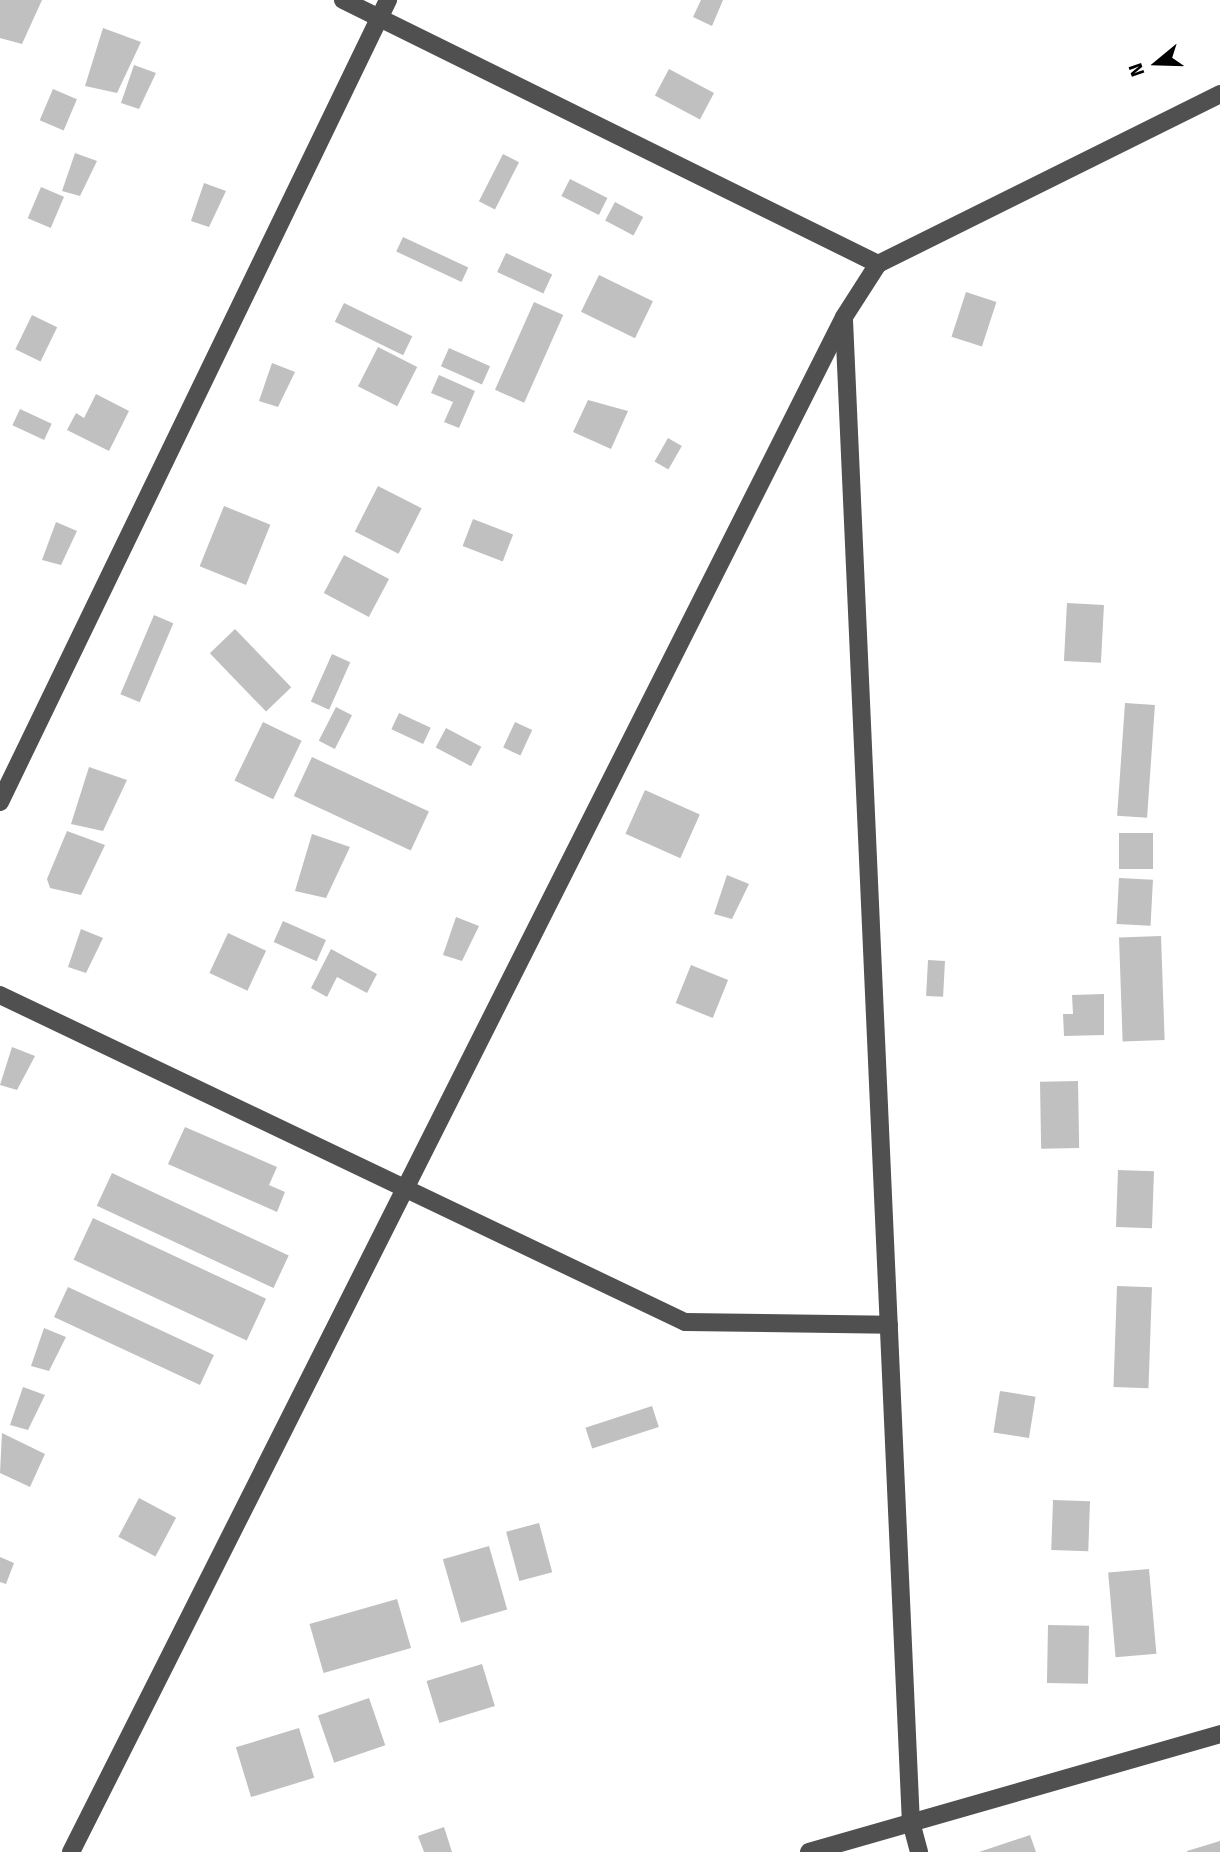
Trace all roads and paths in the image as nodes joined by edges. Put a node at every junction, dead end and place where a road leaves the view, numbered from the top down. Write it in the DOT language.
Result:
graph roads {
  1 [pos="343,0"];
  2 [pos="384,8"];
  3 [pos="1220,94"];
  4 [pos="878,264"];
  5 [pos="844,317"];
  6 [pos="0,802"];
  7 [pos="0,995"];
  8 [pos="407,1185"];
  9 [pos="889,1325"];
  10 [pos="1220,1734"];
  11 [pos="911,1822"];
  12 [pos="71,1852"];
  13 [pos="809,1852"];
  14 [pos="919,1852"];
  1 -- 2 [label="street"];
  2 -- 4 [label="street"];
  2 -- 6 [label="street"];
  3 -- 4 [label="street"];
  4 -- 5 [label="street"];
  5 -- 8 [label="street"];
  5 -- 9 [label="street"];
  7 -- 8 [label="street"];
  8 -- 9 [label="street"];
  8 -- 12 [label="street"];
  9 -- 11 [label="street"];
  10 -- 11 [label="street"];
  11 -- 13 [label="street"];
  11 -- 14 [label="street"];
}
